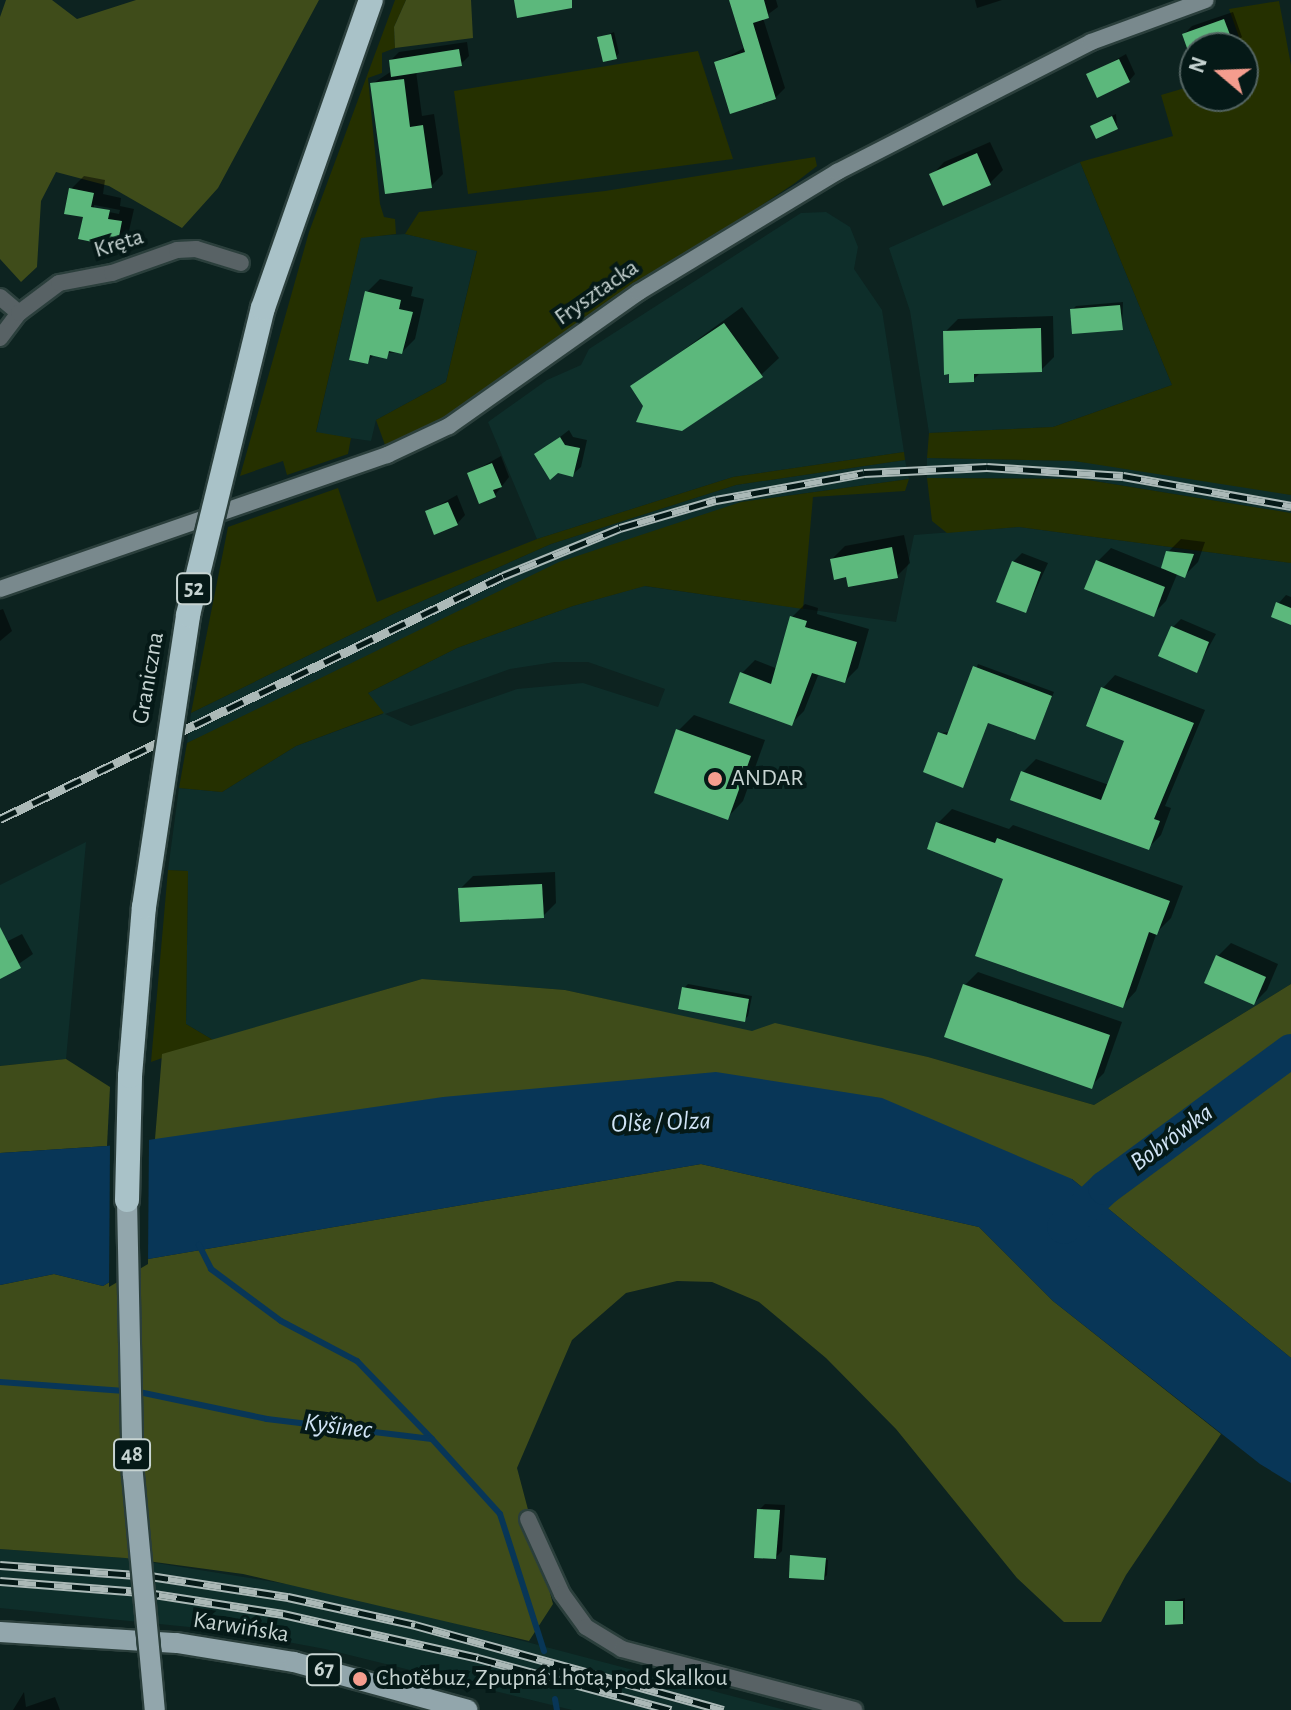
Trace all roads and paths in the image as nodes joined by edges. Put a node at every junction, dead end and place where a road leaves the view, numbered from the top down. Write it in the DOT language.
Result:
graph roads {
  1 [pos="371,0"];
  2 [pos="1206,0"];
  3 [pos="241,263"];
  4 [pos="0,297"];
  5 [pos="19,313"];
  6 [pos="0,338"];
  7 [pos="0,589"];
  8 [pos="127,1200"];
  9 [pos="528,1519"];
  10 [pos="0,1632"];
  11 [pos="155,1710"];
  12 [pos="468,1710"];
  13 [pos="854,1710"];
  1 -- 8 [label="highway, Graniczna / 52, bridge"];
  2 -- 7 [label="street, Frysztacka"];
  3 -- 5 [label="street, Kręta"];
  4 -- 5 [label="street"];
  5 -- 6 [label="street, Kręta"];
  8 -- 11 [label="main road, 48, bridge"];
  9 -- 13 [label="street"];
  10 -- 12 [label="main road, Karwińska / 67"];
}
